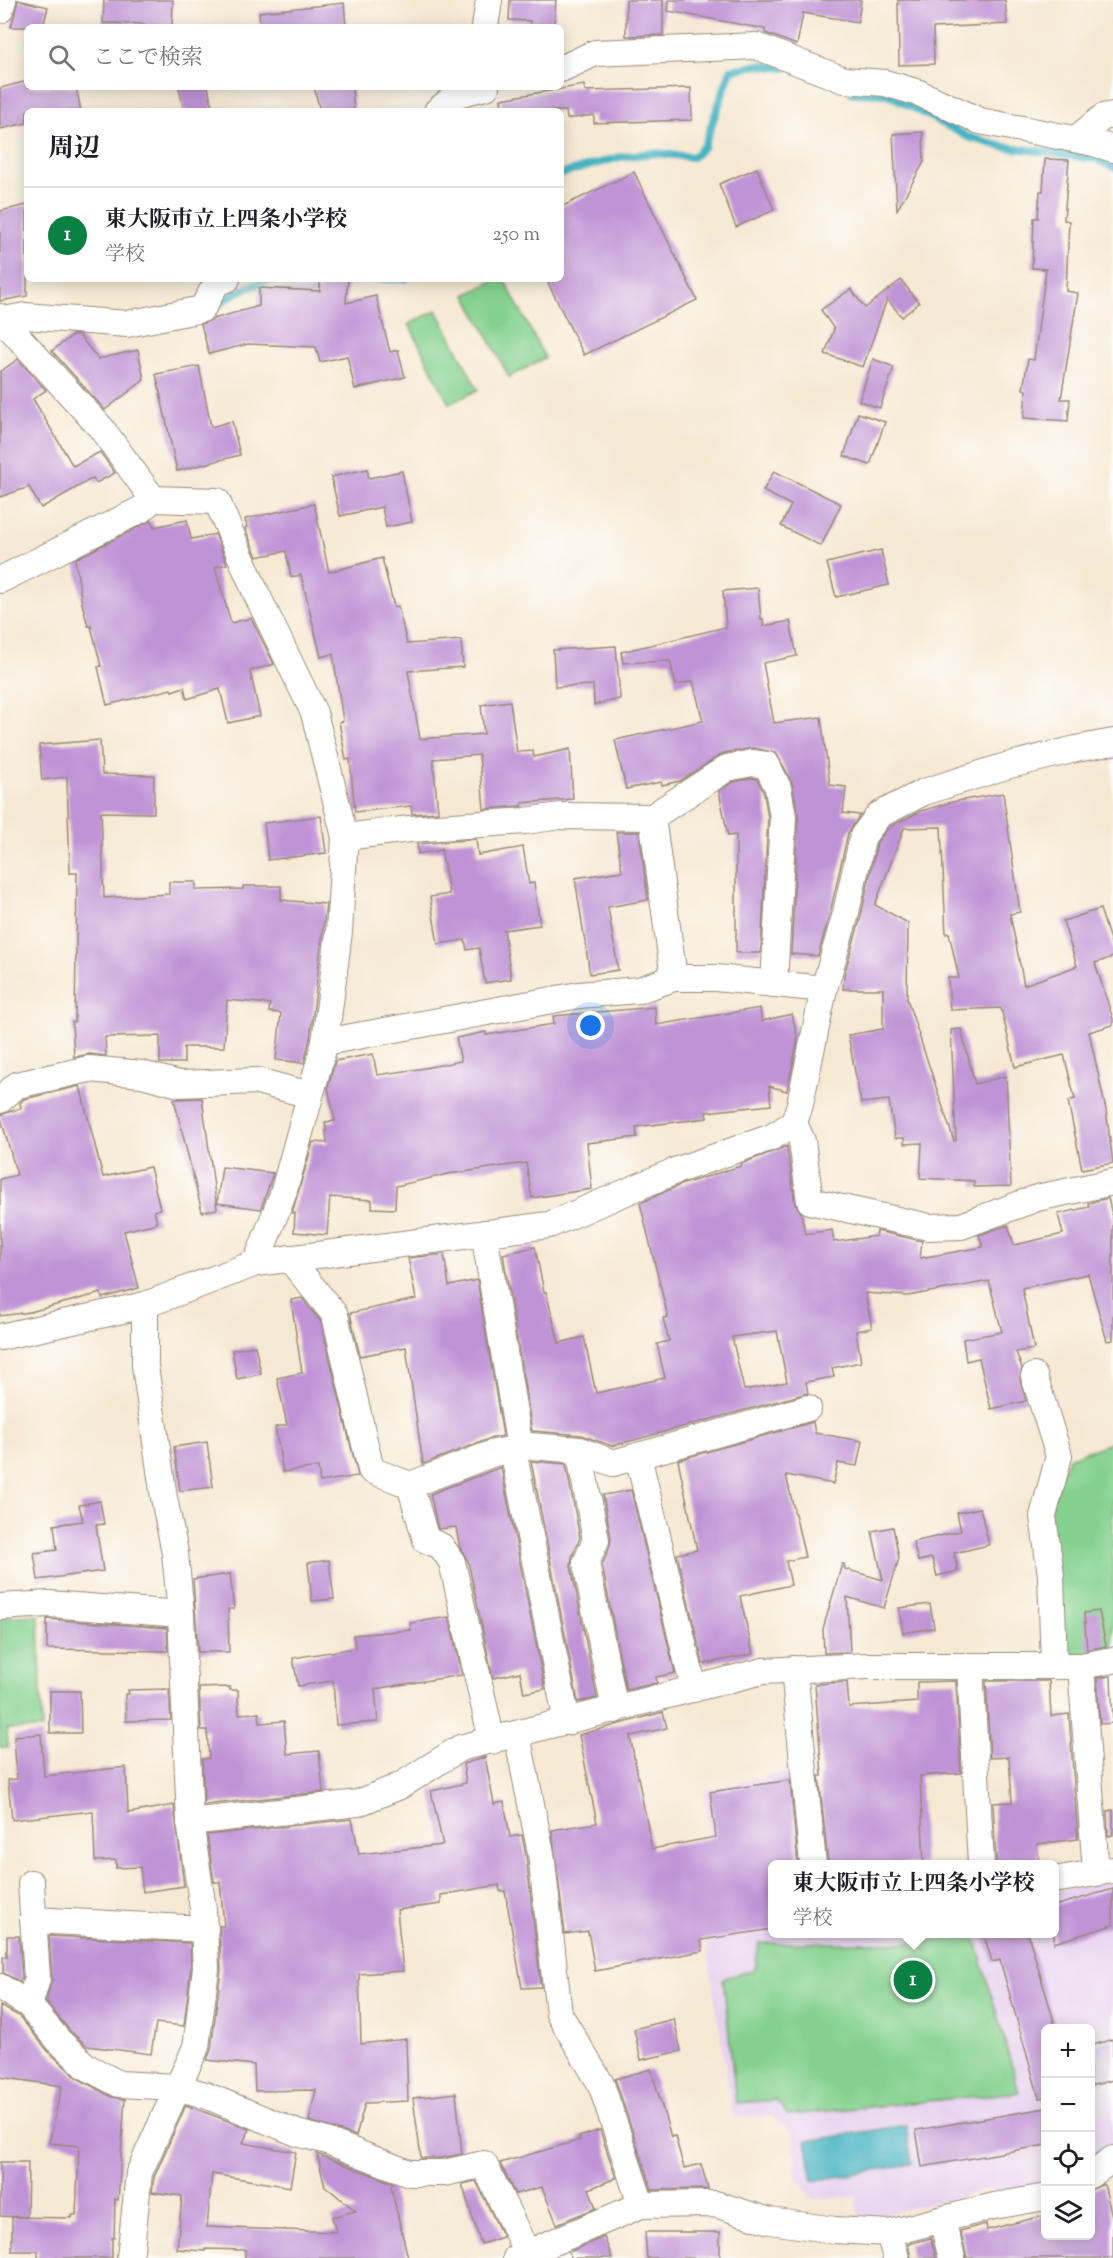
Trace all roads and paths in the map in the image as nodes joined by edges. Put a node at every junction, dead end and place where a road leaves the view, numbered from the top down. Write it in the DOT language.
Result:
graph roads {
  1 [pos="3,0"];
  2 [pos="489,0"];
  3 [pos="0,10"];
  4 [pos="485,24"];
  5 [pos="564,68"];
  6 [pos="471,90"];
  7 [pos="441,108"];
  8 [pos="1113,115"];
  9 [pos="1076,139"];
  10 [pos="1113,149"];
  11 [pos="217,282"];
  12 [pos="2,319"];
  13 [pos="153,499"];
  14 [pos="0,580"];
  15 [pos="1113,742"];
  16 [pos="652,817"];
  17 [pos="345,837"];
  18 [pos="674,978"];
  19 [pos="774,984"];
  20 [pos="824,989"];
  21 [pos="325,1042"];
  22 [pos="310,1095"];
  23 [pos="0,1100"];
  24 [pos="794,1123"];
  25 [pos="1113,1182"];
  26 [pos="484,1233"];
  27 [pos="289,1258"];
  28 [pos="256,1263"];
  29 [pos="145,1305"];
  30 [pos="0,1337"];
  31 [pos="1034,1376"];
  32 [pos="808,1408"];
  33 [pos="516,1449"];
  34 [pos="579,1450"];
  35 [pos="638,1456"];
  36 [pos="410,1485"];
  37 [pos="0,1607"];
  38 [pos="181,1614"];
  39 [pos="1113,1660"];
  40 [pos="970,1666"];
  41 [pos="1054,1666"];
  42 [pos="1082,1666"];
  43 [pos="794,1669"];
  44 [pos="694,1689"];
  45 [pos="615,1710"];
  46 [pos="567,1722"];
  47 [pos="517,1735"];
  48 [pos="492,1741"];
  49 [pos="190,1822"];
  50 [pos="813,1860"];
  51 [pos="981,1860"];
  52 [pos="1105,1871"];
  53 [pos="1059,1879"];
  54 [pos="31,1883"];
  55 [pos="33,1920"];
  56 [pos="205,1929"];
  57 [pos="0,1987"];
  58 [pos="29,2005"];
  59 [pos="177,2087"];
  60 [pos="1041,2198"];
  61 [pos="641,2205"];
  62 [pos="942,2220"];
  63 [pos="889,2233"];
  64 [pos="521,2255"];
  65 [pos="130,2258"];
  66 [pos="896,2258"];
  67 [pos="952,2258"];
  1 -- 3 [label="street"];
  2 -- 4 [label="street"];
  5 -- 9 [label="street"];
  6 -- 7 [label="street"];
  8 -- 9 [label="street"];
  9 -- 10 [label="street"];
  11 -- 12 [label="street"];
  12 -- 13 [label="street"];
  13 -- 14 [label="street"];
  13 -- 17 [label="street"];
  15 -- 20 [label="street"];
  16 -- 17 [label="street"];
  16 -- 18 [label="street"];
  16 -- 19 [label="street"];
  17 -- 21 [label="street"];
  18 -- 19 [label="street"];
  18 -- 21 [label="street"];
  19 -- 20 [label="street"];
  20 -- 24 [label="street"];
  21 -- 22 [label="street"];
  22 -- 23 [label="street"];
  22 -- 28 [label="street"];
  24 -- 25 [label="street"];
  24 -- 26 [label="street"];
  26 -- 27 [label="street"];
  26 -- 33 [label="street"];
  27 -- 28 [label="street"];
  27 -- 36 [label="street"];
  28 -- 29 [label="street"];
  29 -- 30 [label="street"];
  29 -- 38 [label="street"];
  31 -- 41 [label="street"];
  32 -- 35 [label="street"];
  33 -- 34 [label="street"];
  33 -- 36 [label="street"];
  33 -- 46 [label="street"];
  34 -- 35 [label="street"];
  34 -- 45 [label="street"];
  35 -- 44 [label="street"];
  36 -- 48 [label="street"];
  37 -- 38 [label="street"];
  38 -- 49 [label="street"];
  39 -- 42 [label="street"];
  40 -- 41 [label="street"];
  40 -- 43 [label="street"];
  40 -- 51 [label="street"];
  41 -- 42 [label="street"];
  42 -- 52 [label="street"];
  43 -- 44 [label="street"];
  43 -- 50 [label="street"];
  44 -- 45 [label="street"];
  45 -- 46 [label="street"];
  46 -- 47 [label="street"];
  47 -- 48 [label="street"];
  47 -- 61 [label="street"];
  48 -- 49 [label="street"];
  49 -- 56 [label="street"];
  52 -- 53 [label="street"];
  54 -- 55 [label="street"];
  55 -- 56 [label="street"];
  55 -- 58 [label="street"];
  56 -- 59 [label="street"];
  57 -- 58 [label="street"];
  58 -- 59 [label="street"];
  59 -- 64 [label="street"];
  59 -- 65 [label="street"];
  60 -- 62 [label="street"];
  61 -- 63 [label="street"];
  61 -- 64 [label="street"];
  62 -- 63 [label="street"];
  62 -- 67 [label="street"];
  63 -- 66 [label="street"];
}
